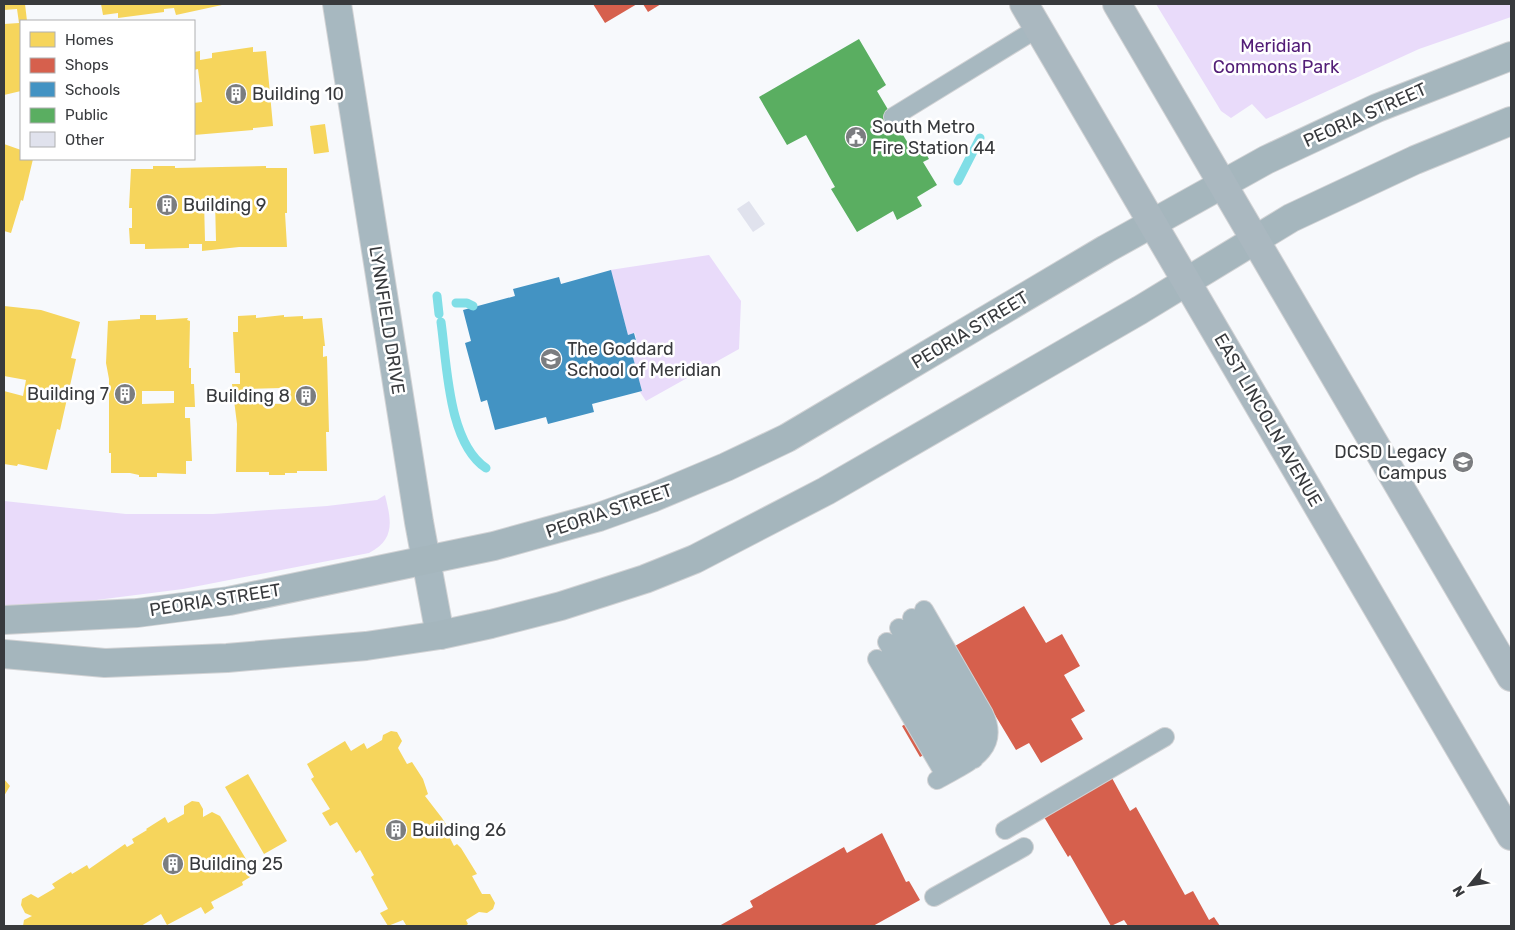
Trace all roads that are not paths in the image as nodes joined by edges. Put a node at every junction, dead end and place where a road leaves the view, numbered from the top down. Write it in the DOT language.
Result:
graph roads {
  1 [pos="337,4"];
  2 [pos="1024,4"];
  3 [pos="1117,4"];
  4 [pos="1038,28"];
  5 [pos="1511,56"];
  6 [pos="892,117"];
  7 [pos="1511,121"];
  8 [pos="1223,183"];
  9 [pos="1153,222"];
  10 [pos="1256,239"];
  11 [pos="1187,282"];
  12 [pos="426,560"];
  13 [pos="4,620"];
  14 [pos="440,635"];
  15 [pos="888,642"];
  16 [pos="4,654"];
  17 [pos="877,659"];
  18 [pos="1511,677"];
  19 [pos="1165,738"];
  20 [pos="960,765"];
  21 [pos="1005,830"];
  22 [pos="1511,836"];
  23 [pos="1024,847"];
  24 [pos="934,897"];
  1 -- 12 [label="street, LYNNFIELD DRIVE"];
  2 -- 4 [label="main road, EAST LINCOLN AVENUE"];
  3 -- 8 [label="main road"];
  4 -- 6 [label="lane"];
  4 -- 9 [label="main road, EAST LINCOLN AVENUE"];
  5 -- 8 [label="main road, PEORIA STREET"];
  7 -- 10 [label="main road"];
  8 -- 9 [label="main road, PEORIA STREET"];
  8 -- 10 [label="main road"];
  9 -- 11 [label="main road, EAST LINCOLN AVENUE"];
  9 -- 12 [label="main road, PEORIA STREET"];
  10 -- 11 [label="main road"];
  10 -- 18 [label="main road"];
  11 -- 14 [label="main road"];
  11 -- 22 [label="main road, EAST LINCOLN AVENUE"];
  12 -- 13 [label="main road, PEORIA STREET"];
  12 -- 14 [label="street, LYNNFIELD DRIVE"];
  14 -- 16 [label="main road"];
  15 -- 20 [label="lane"];
  17 -- 20 [label="lane"];
  19 -- 21 [label="lane"];
  20 -- 20 [label="lane"];
  23 -- 24 [label="lane"];
}
